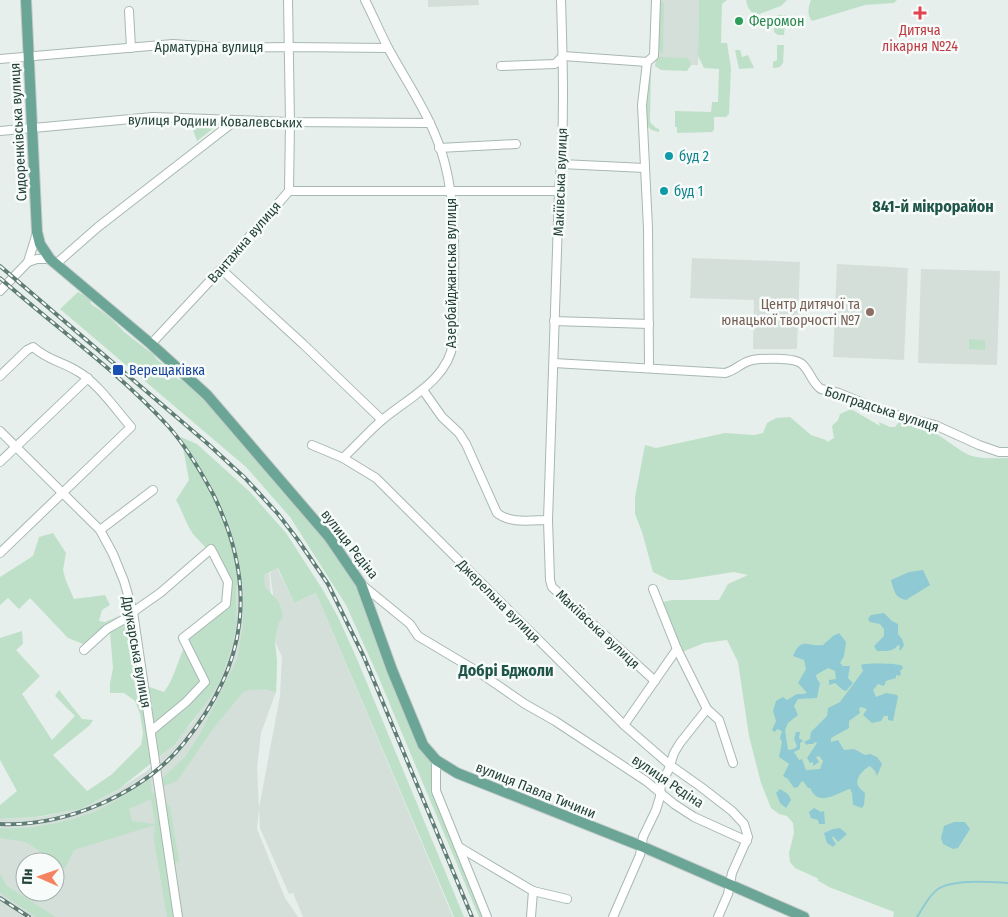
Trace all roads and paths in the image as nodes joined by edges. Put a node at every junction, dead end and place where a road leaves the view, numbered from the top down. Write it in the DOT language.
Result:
graph roads {
  1 [pos="26,0"];
  2 [pos="288,0"];
  3 [pos="365,0"];
  4 [pos="561,0"];
  5 [pos="656,0"];
  6 [pos="130,11"];
  7 [pos="289,46"];
  8 [pos="131,48"];
  9 [pos="388,48"];
  10 [pos="28,56"];
  11 [pos="563,56"];
  12 [pos="0,59"];
  13 [pos="647,62"];
  14 [pos="501,66"];
  15 [pos="236,120"];
  16 [pos="290,122"];
  17 [pos="430,122"];
  18 [pos="32,127"];
  19 [pos="0,130"];
  20 [pos="516,144"];
  21 [pos="439,148"];
  22 [pos="562,164"];
  23 [pos="645,168"];
  24 [pos="289,191"];
  25 [pos="450,191"];
  26 [pos="559,191"];
  27 [pos="36,232"];
  28 [pos="53,261"];
  29 [pos="28,262"];
  30 [pos="221,269"];
  31 [pos="0,291"];
  32 [pos="554,321"];
  33 [pos="649,324"];
  34 [pos="151,344"];
  35 [pos="554,363"];
  36 [pos="649,368"];
  37 [pos="0,376"];
  38 [pos="88,378"];
  39 [pos="423,390"];
  40 [pos="382,420"];
  41 [pos="0,431"];
  42 [pos="312,445"];
  43 [pos="15,447"];
  44 [pos="1008,452"];
  45 [pos="343,458"];
  46 [pos="0,462"];
  47 [pos="153,490"];
  48 [pos="62,494"];
  49 [pos="548,520"];
  50 [pos="100,530"];
  51 [pos="0,553"];
  52 [pos="361,584"];
  53 [pos="653,588"];
  54 [pos="133,612"];
  55 [pos="677,649"];
  56 [pos="84,650"];
  57 [pos="654,681"];
  58 [pos="707,709"];
  59 [pos="624,725"];
  60 [pos="151,731"];
  61 [pos="436,760"];
  62 [pos="734,763"];
  63 [pos="670,765"];
  64 [pos="660,792"];
  65 [pos="747,840"];
  66 [pos="641,846"];
  67 [pos="459,847"];
  68 [pos="730,885"];
  69 [pos="533,891"];
  70 [pos="567,899"];
  71 [pos="178,917"];
  72 [pos="487,917"];
  73 [pos="531,917"];
  74 [pos="613,917"];
  75 [pos="718,917"];
  76 [pos="804,917"];
  1 -- 10 [label="main road, Сидоренківська вулиця"];
  2 -- 7 [label="street, Вантажна вулиця"];
  3 -- 9 [label="street, Азербайджанська вулиця"];
  4 -- 11 [label="street, Макіївська вулиця"];
  5 -- 13 [label="street"];
  6 -- 8 [label="street"];
  7 -- 8 [label="street, Арматурна вулиця"];
  7 -- 9 [label="street, Арматурна вулиця"];
  7 -- 16 [label="street, Вантажна вулиця"];
  8 -- 10 [label="street, Арматурна вулиця"];
  9 -- 17 [label="street, Азербайджанська вулиця"];
  10 -- 12 [label="street, Арматурна вулиця"];
  10 -- 18 [label="main road, Сидоренківська вулиця"];
  11 -- 13 [label="street"];
  11 -- 14 [label="street"];
  11 -- 22 [label="street, Макіївська вулиця"];
  13 -- 23 [label="street"];
  15 -- 16 [label="street, вулиця Родини Ковалевських"];
  15 -- 18 [label="street, вулиця Родини Ковалевських"];
  15 -- 28 [label="street"];
  16 -- 17 [label="street, вулиця Родини Ковалевських"];
  16 -- 24 [label="street, Вантажна вулиця"];
  17 -- 21 [label="street, Азербайджанська вулиця"];
  18 -- 19 [label="street, вулиця Родини Ковалевських"];
  18 -- 27 [label="main road, Сидоренківська вулиця"];
  20 -- 21 [label="street"];
  21 -- 25 [label="street, Азербайджанська вулиця"];
  22 -- 23 [label="street"];
  22 -- 26 [label="street, Макіївська вулиця"];
  23 -- 33 [label="street"];
  24 -- 25 [label="street"];
  24 -- 30 [label="street, Вантажна вулиця"];
  25 -- 26 [label="street"];
  25 -- 39 [label="street, Азербайджанська вулиця"];
  26 -- 32 [label="street, Макіївська вулиця"];
  27 -- 28 [label="main road, вулиця Рєдіна"];
  27 -- 29 [label="street, Сидоренківська вулиця"];
  28 -- 29 [label="street"];
  28 -- 34 [label="main road, вулиця Рєдіна"];
  29 -- 31 [label="street, Сидоренківська вулиця"];
  30 -- 34 [label="street, Вантажна вулиця"];
  30 -- 40 [label="street"];
  32 -- 33 [label="street"];
  32 -- 35 [label="street, Макіївська вулиця"];
  33 -- 36 [label="street"];
  34 -- 52 [label="main road, вулиця Рєдіна"];
  35 -- 36 [label="street"];
  35 -- 49 [label="street, Макіївська вулиця"];
  36 -- 44 [label="street, Болградська вулиця"];
  37 -- 38 [label="street"];
  38 -- 43 [label="street"];
  38 -- 48 [label="street"];
  39 -- 40 [label="street, Азербайджанська вулиця"];
  39 -- 49 [label="street"];
  40 -- 45 [label="street, Азербайджанська вулиця"];
  41 -- 43 [label="street, Друкарська вулиця"];
  42 -- 45 [label="street, Джерельна вулиця"];
  43 -- 46 [label="street"];
  43 -- 48 [label="street, Друкарська вулиця"];
  45 -- 59 [label="street, Джерельна вулиця"];
  47 -- 50 [label="street"];
  48 -- 50 [label="street, Друкарська вулиця"];
  48 -- 51 [label="street"];
  49 -- 57 [label="street, Макіївська вулиця"];
  50 -- 54 [label="street, Друкарська вулиця"];
  52 -- 61 [label="main road, вулиця Павла Тичини"];
  52 -- 64 [label="street, вулиця Рєдіна"];
  53 -- 55 [label="street"];
  54 -- 56 [label="street"];
  54 -- 60 [label="street, Друкарська вулиця"];
  54 -- 60 [label="street"];
  55 -- 57 [label="street"];
  55 -- 58 [label="street"];
  57 -- 59 [label="street"];
  58 -- 62 [label="street"];
  58 -- 63 [label="street"];
  59 -- 63 [label="street, Джерельна вулиця"];
  60 -- 71 [label="street, Друкарська вулиця"];
  61 -- 66 [label="main road, вулиця Павла Тичини"];
  61 -- 67 [label="street"];
  63 -- 64 [label="street"];
  63 -- 65 [label="street, Джерельна вулиця"];
  64 -- 65 [label="street, вулиця Рєдіна"];
  64 -- 66 [label="street"];
  65 -- 68 [label="street"];
  66 -- 68 [label="main road, вулиця Павла Тичини"];
  66 -- 74 [label="street"];
  67 -- 69 [label="street"];
  67 -- 72 [label="street"];
  68 -- 75 [label="street"];
  68 -- 76 [label="main road, вулиця Павла Тичини"];
  69 -- 70 [label="street"];
  69 -- 73 [label="street"];
}
